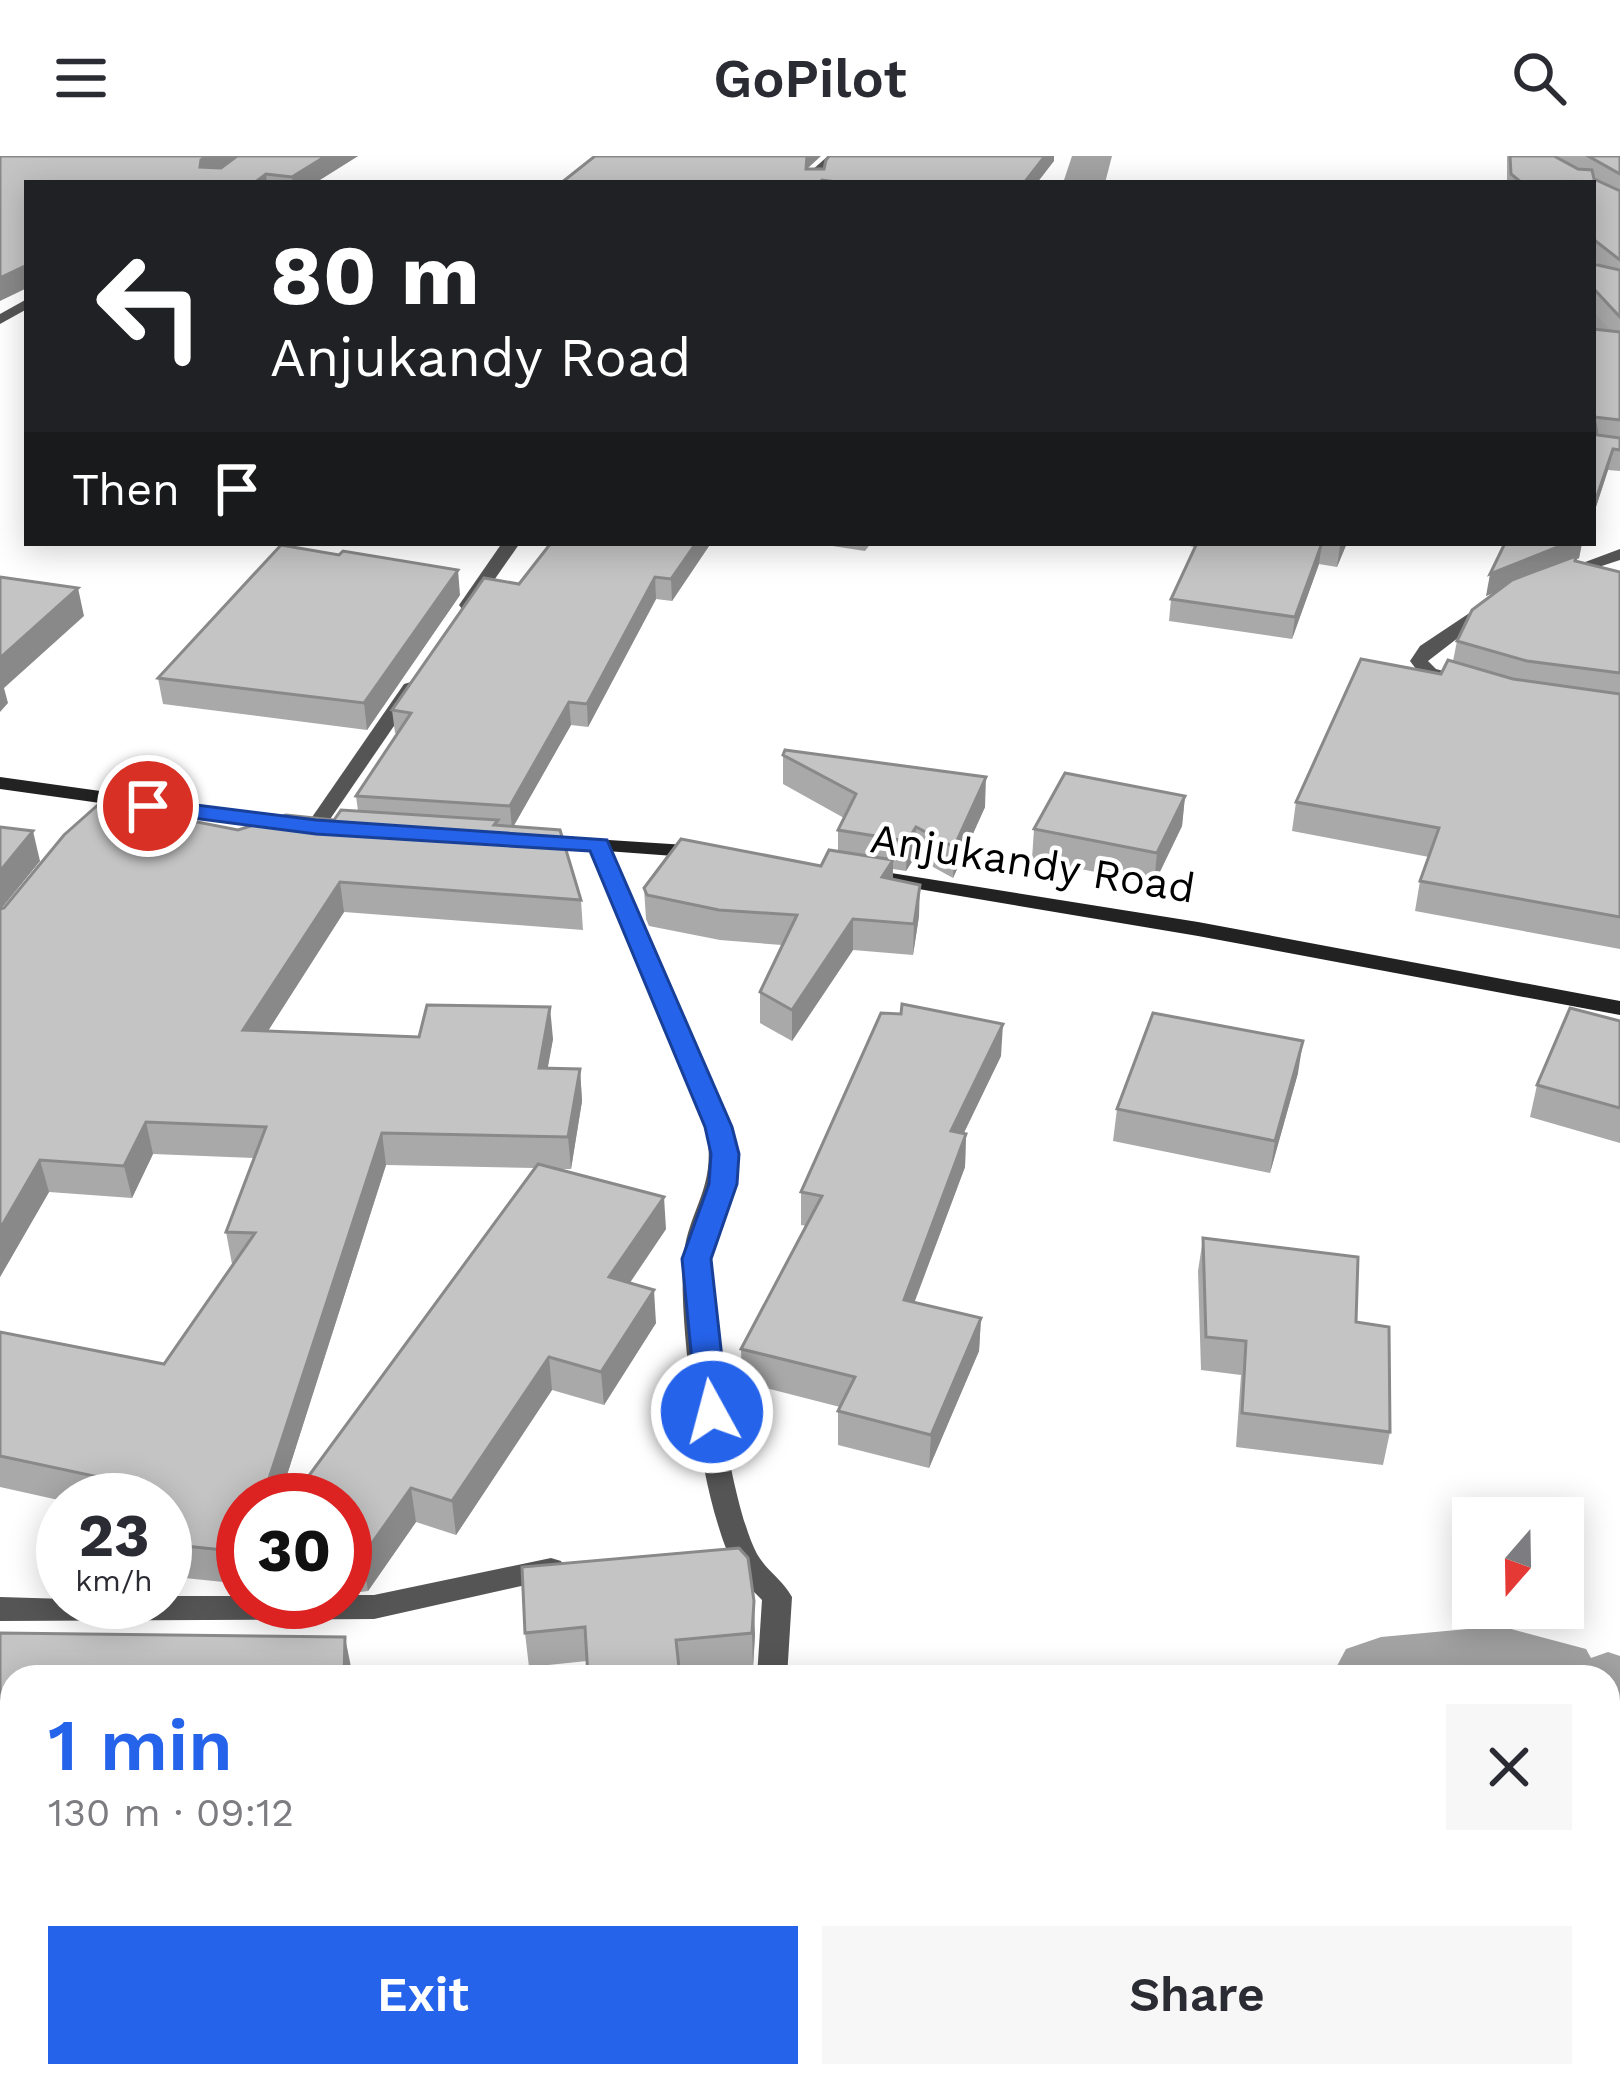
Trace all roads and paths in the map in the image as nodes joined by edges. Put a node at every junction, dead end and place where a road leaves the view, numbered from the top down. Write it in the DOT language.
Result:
graph roads {
  1 [pos="836,156"];
  2 [pos="815,180"];
  3 [pos="509,546"];
  4 [pos="1574,546"];
  5 [pos="1620,554"];
  6 [pos="1541,582"];
  7 [pos="1519,590"];
  8 [pos="459,619"];
  9 [pos="420,675"];
  10 [pos="1486,687"];
  11 [pos="0,783"];
  12 [pos="326,828"];
  13 [pos="510,840"];
  14 [pos="599,844"];
  15 [pos="716,853"];
  16 [pos="831,870"];
  17 [pos="1620,1008"];
  18 [pos="577,1568"];
  19 [pos="0,1609"];
  20 [pos="773,1665"];
  1 -- 2 [label="street"];
  3 -- 8 [label="street"];
  4 -- 5 [label="street"];
  5 -- 6 [label="street"];
  7 -- 10 [label="street"];
  9 -- 12 [label="street"];
  11 -- 12 [label="street"];
  13 -- 14 [label="street"];
  14 -- 15 [label="street"];
  14 -- 20 [label="street"];
  16 -- 17 [label="street, Anjukandy Road"];
  18 -- 19 [label="street"];
}
